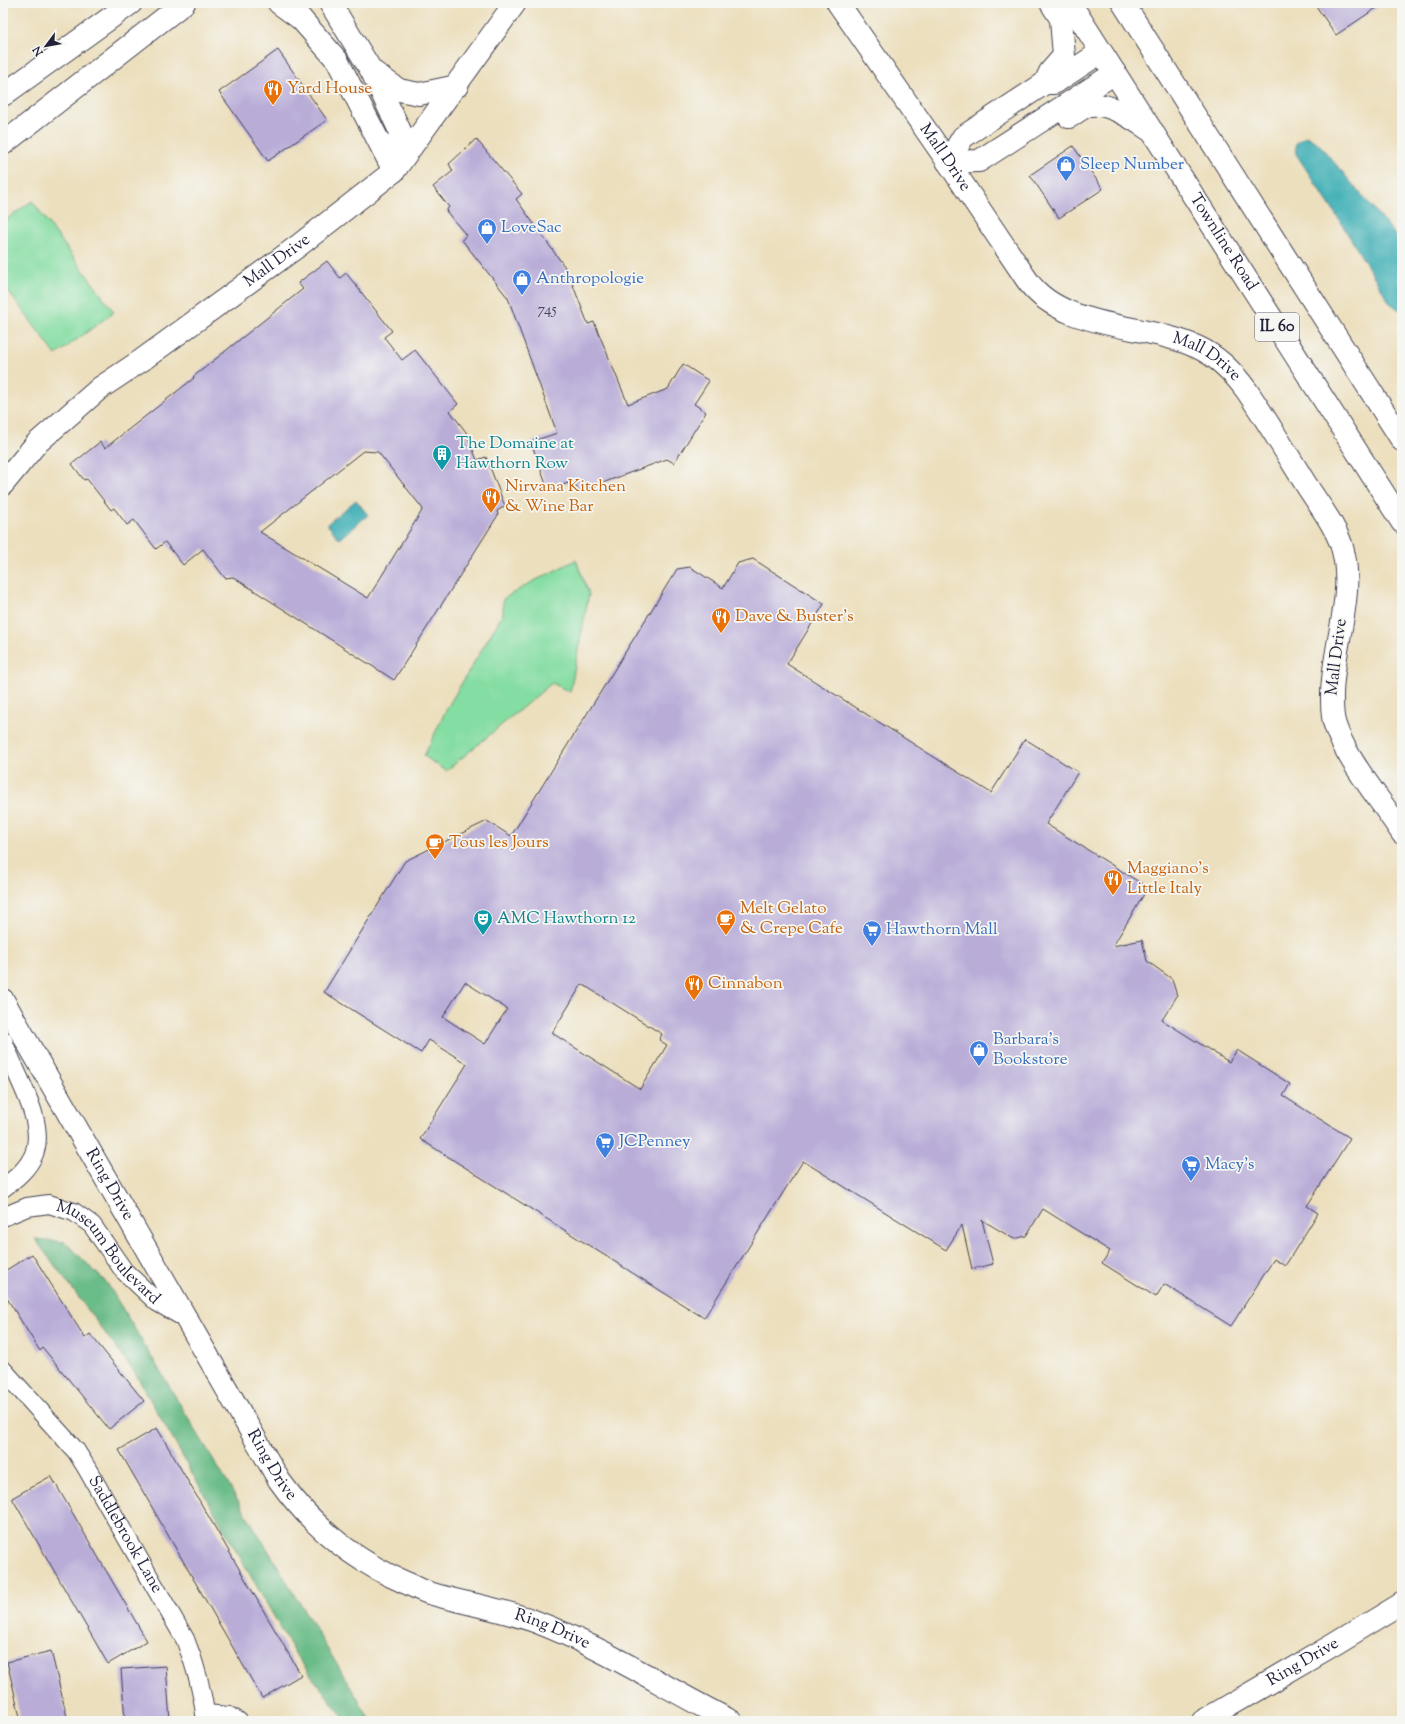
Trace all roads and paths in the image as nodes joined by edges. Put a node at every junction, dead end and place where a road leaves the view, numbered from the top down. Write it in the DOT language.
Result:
graph roads {
  1 [pos="131,3"];
  2 [pos="184,3"];
  3 [pos="193,3"];
  4 [pos="279,3"];
  5 [pos="330,3"];
  6 [pos="515,3"];
  7 [pos="838,3"];
  8 [pos="1051,3"];
  9 [pos="1070,3"];
  10 [pos="1123,3"];
  11 [pos="295,11"];
  12 [pos="160,21"];
  13 [pos="1101,52"];
  14 [pos="371,70"];
  15 [pos="1115,74"];
  16 [pos="1045,83"];
  17 [pos="457,86"];
  18 [pos="4,94"];
  19 [pos="1153,132"];
  20 [pos="3,144"];
  21 [pos="1000,147"];
  22 [pos="948,162"];
  23 [pos="394,171"];
  24 [pos="1402,440"];
  25 [pos="3,484"];
  26 [pos="1402,522"];
  27 [pos="1401,826"];
  28 [pos="3,1000"];
  29 [pos="3,1040"];
  30 [pos="3,1188"];
  31 [pos="3,1217"];
  32 [pos="185,1318"];
  33 [pos="3,1370"];
  34 [pos="1402,1603"];
  35 [pos="205,1717"];
  36 [pos="238,1721"];
  37 [pos="731,1721"];
  38 [pos="1203,1721"];
  1 -- 18 [label="street"];
  2 -- 12 [label="street"];
  3 -- 12 [label="street"];
  4 -- 11 [label="street"];
  5 -- 14 [label="street"];
  6 -- 17 [label="street, Mall Drive"];
  7 -- 22 [label="street, Mall Drive"];
  8 -- 16 [label="street"];
  9 -- 13 [label="street, Townline Road / IL 60"];
  10 -- 24 [label="street, IL 60"];
  11 -- 23 [label="street"];
  12 -- 20 [label="street"];
  13 -- 15 [label="street, Townline Road / IL 60"];
  13 -- 16 [label="street"];
  14 -- 17 [label="street"];
  14 -- 23 [label="street"];
  15 -- 19 [label="street, Townline Road / IL 60"];
  15 -- 21 [label="street"];
  16 -- 22 [label="street"];
  17 -- 23 [label="street, Mall Drive"];
  19 -- 21 [label="street"];
  19 -- 26 [label="street, Townline Road / IL 60"];
  21 -- 22 [label="street"];
  22 -- 27 [label="street, Mall Drive"];
  23 -- 25 [label="street, Mall Drive"];
  28 -- 32 [label="street, Ring Drive"];
  29 -- 30 [label="street"];
  31 -- 32 [label="street, Museum Boulevard"];
  32 -- 37 [label="street, Ring Drive"];
  33 -- 35 [label="street, Saddlebrook Lane"];
  34 -- 38 [label="street, Ring Drive"];
  35 -- 36 [label="street"];
}
